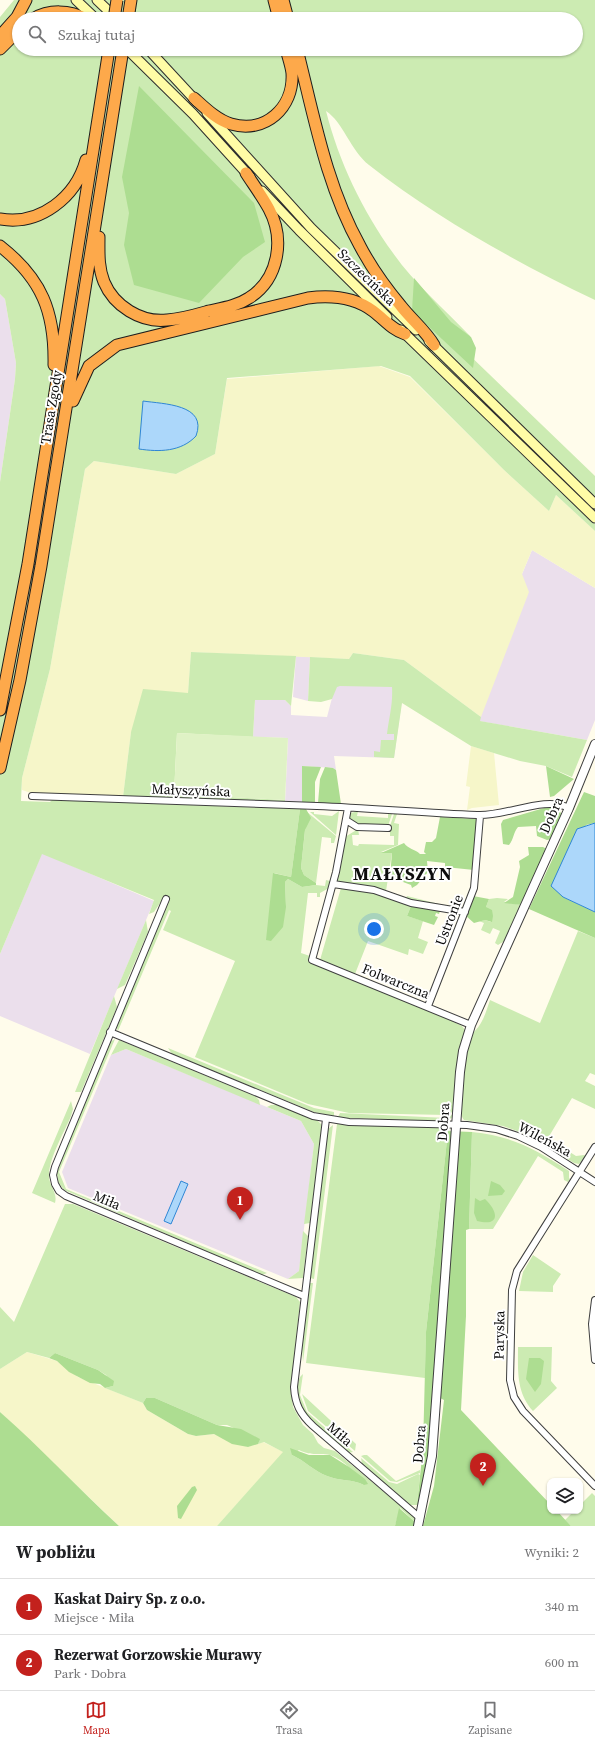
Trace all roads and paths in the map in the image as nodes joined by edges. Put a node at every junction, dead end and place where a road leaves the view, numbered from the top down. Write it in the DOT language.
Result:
graph roads {
  1 [pos="26,0"];
  2 [pos="76,0"];
  3 [pos="97,0"];
  4 [pos="117,0"];
  5 [pos="131,0"];
  6 [pos="274,0"];
  7 [pos="283,0"];
  8 [pos="20,12"];
  9 [pos="89,12"];
  10 [pos="110,12"];
  11 [pos="115,12"];
  12 [pos="129,12"];
  13 [pos="277,12"];
  14 [pos="286,12"];
  15 [pos="12,23"];
  16 [pos="0,36"];
  17 [pos="12,37"];
  18 [pos="0,49"];
  19 [pos="108,56"];
  20 [pos="122,56"];
  21 [pos="134,56"];
  22 [pos="155,56"];
  23 [pos="288,56"];
  24 [pos="299,56"];
  25 [pos="194,98"];
  26 [pos="99,116"];
  27 [pos="246,173"];
  28 [pos="101,186"];
  29 [pos="0,219"];
  30 [pos="0,246"];
  31 [pos="405,334"];
  32 [pos="434,346"];
  33 [pos="53,407"];
  34 [pos="61,444"];
  35 [pos="595,504"];
  36 [pos="595,518"];
  37 [pos="0,710"];
  38 [pos="595,744"];
  39 [pos="0,768"];
  40 [pos="32,796"];
  41 [pos="348,808"];
  42 [pos="569,808"];
  43 [pos="480,816"];
  44 [pos="346,820"];
  45 [pos="388,828"];
  46 [pos="333,884"];
  47 [pos="166,899"];
  48 [pos="465,912"];
  49 [pos="428,1006"];
  50 [pos="471,1025"];
  51 [pos="110,1032"];
  52 [pos="326,1119"];
  53 [pos="456,1125"];
  54 [pos="595,1147"];
  55 [pos="579,1172"];
  56 [pos="595,1182"];
  57 [pos="304,1296"];
  58 [pos="595,1300"];
  59 [pos="595,1360"];
  60 [pos="595,1486"];
  61 [pos="419,1522"];
  1 -- 8 [label="highway"];
  2 -- 9 [label="main road"];
  3 -- 10 [label="main road"];
  4 -- 11 [label="highway, bridge"];
  5 -- 12 [label="highway"];
  6 -- 13 [label="highway"];
  7 -- 14 [label="highway"];
  15 -- 16 [label="highway"];
  17 -- 18 [label="highway"];
  19 -- 26 [label="highway, Trasa Zgody"];
  20 -- 28 [label="highway, Trasa Zgody"];
  21 -- 27 [label="main road, Szczecińska"];
  22 -- 25 [label="main road, Szczecińska"];
  23 -- 25 [label="highway"];
  24 -- 32 [label="highway"];
  25 -- 32 [label="main road, Szczecińska"];
  26 -- 29 [label="highway"];
  26 -- 33 [label="highway, Trasa Zgody"];
  27 -- 28 [label="highway"];
  27 -- 31 [label="main road, Szczecińska"];
  28 -- 34 [label="highway, Trasa Zgody"];
  30 -- 33 [label="highway"];
  31 -- 34 [label="highway"];
  31 -- 36 [label="main road, Szczecińska"];
  32 -- 35 [label="main road, Szczecińska"];
  33 -- 37 [label="highway, Trasa Zgody"];
  34 -- 39 [label="highway, Trasa Zgody"];
  38 -- 42 [label="street, Dobra"];
  40 -- 41 [label="street, Małyszyńska"];
  41 -- 43 [label="street, Małyszyńska"];
  41 -- 44 [label="street"];
  42 -- 43 [label="street, Małyszyńska"];
  42 -- 50 [label="street, Dobra"];
  43 -- 48 [label="street, Ustronie"];
  44 -- 45 [label="street"];
  44 -- 46 [label="street"];
  46 -- 48 [label="street"];
  46 -- 49 [label="street, Folwarczna"];
  47 -- 51 [label="street, Miła"];
  48 -- 49 [label="street, Ustronie"];
  49 -- 50 [label="street, Folwarczna"];
  50 -- 53 [label="street, Dobra"];
  51 -- 52 [label="street"];
  51 -- 57 [label="street, Miła"];
  52 -- 53 [label="street"];
  52 -- 57 [label="street, Miła"];
  53 -- 55 [label="street, Wileńska"];
  53 -- 61 [label="street, Dobra"];
  54 -- 55 [label="street, Paryska"];
  55 -- 56 [label="street, Wileńska"];
  55 -- 60 [label="street, Paryska"];
  57 -- 61 [label="street, Miła"];
  58 -- 59 [label="street"];
}
